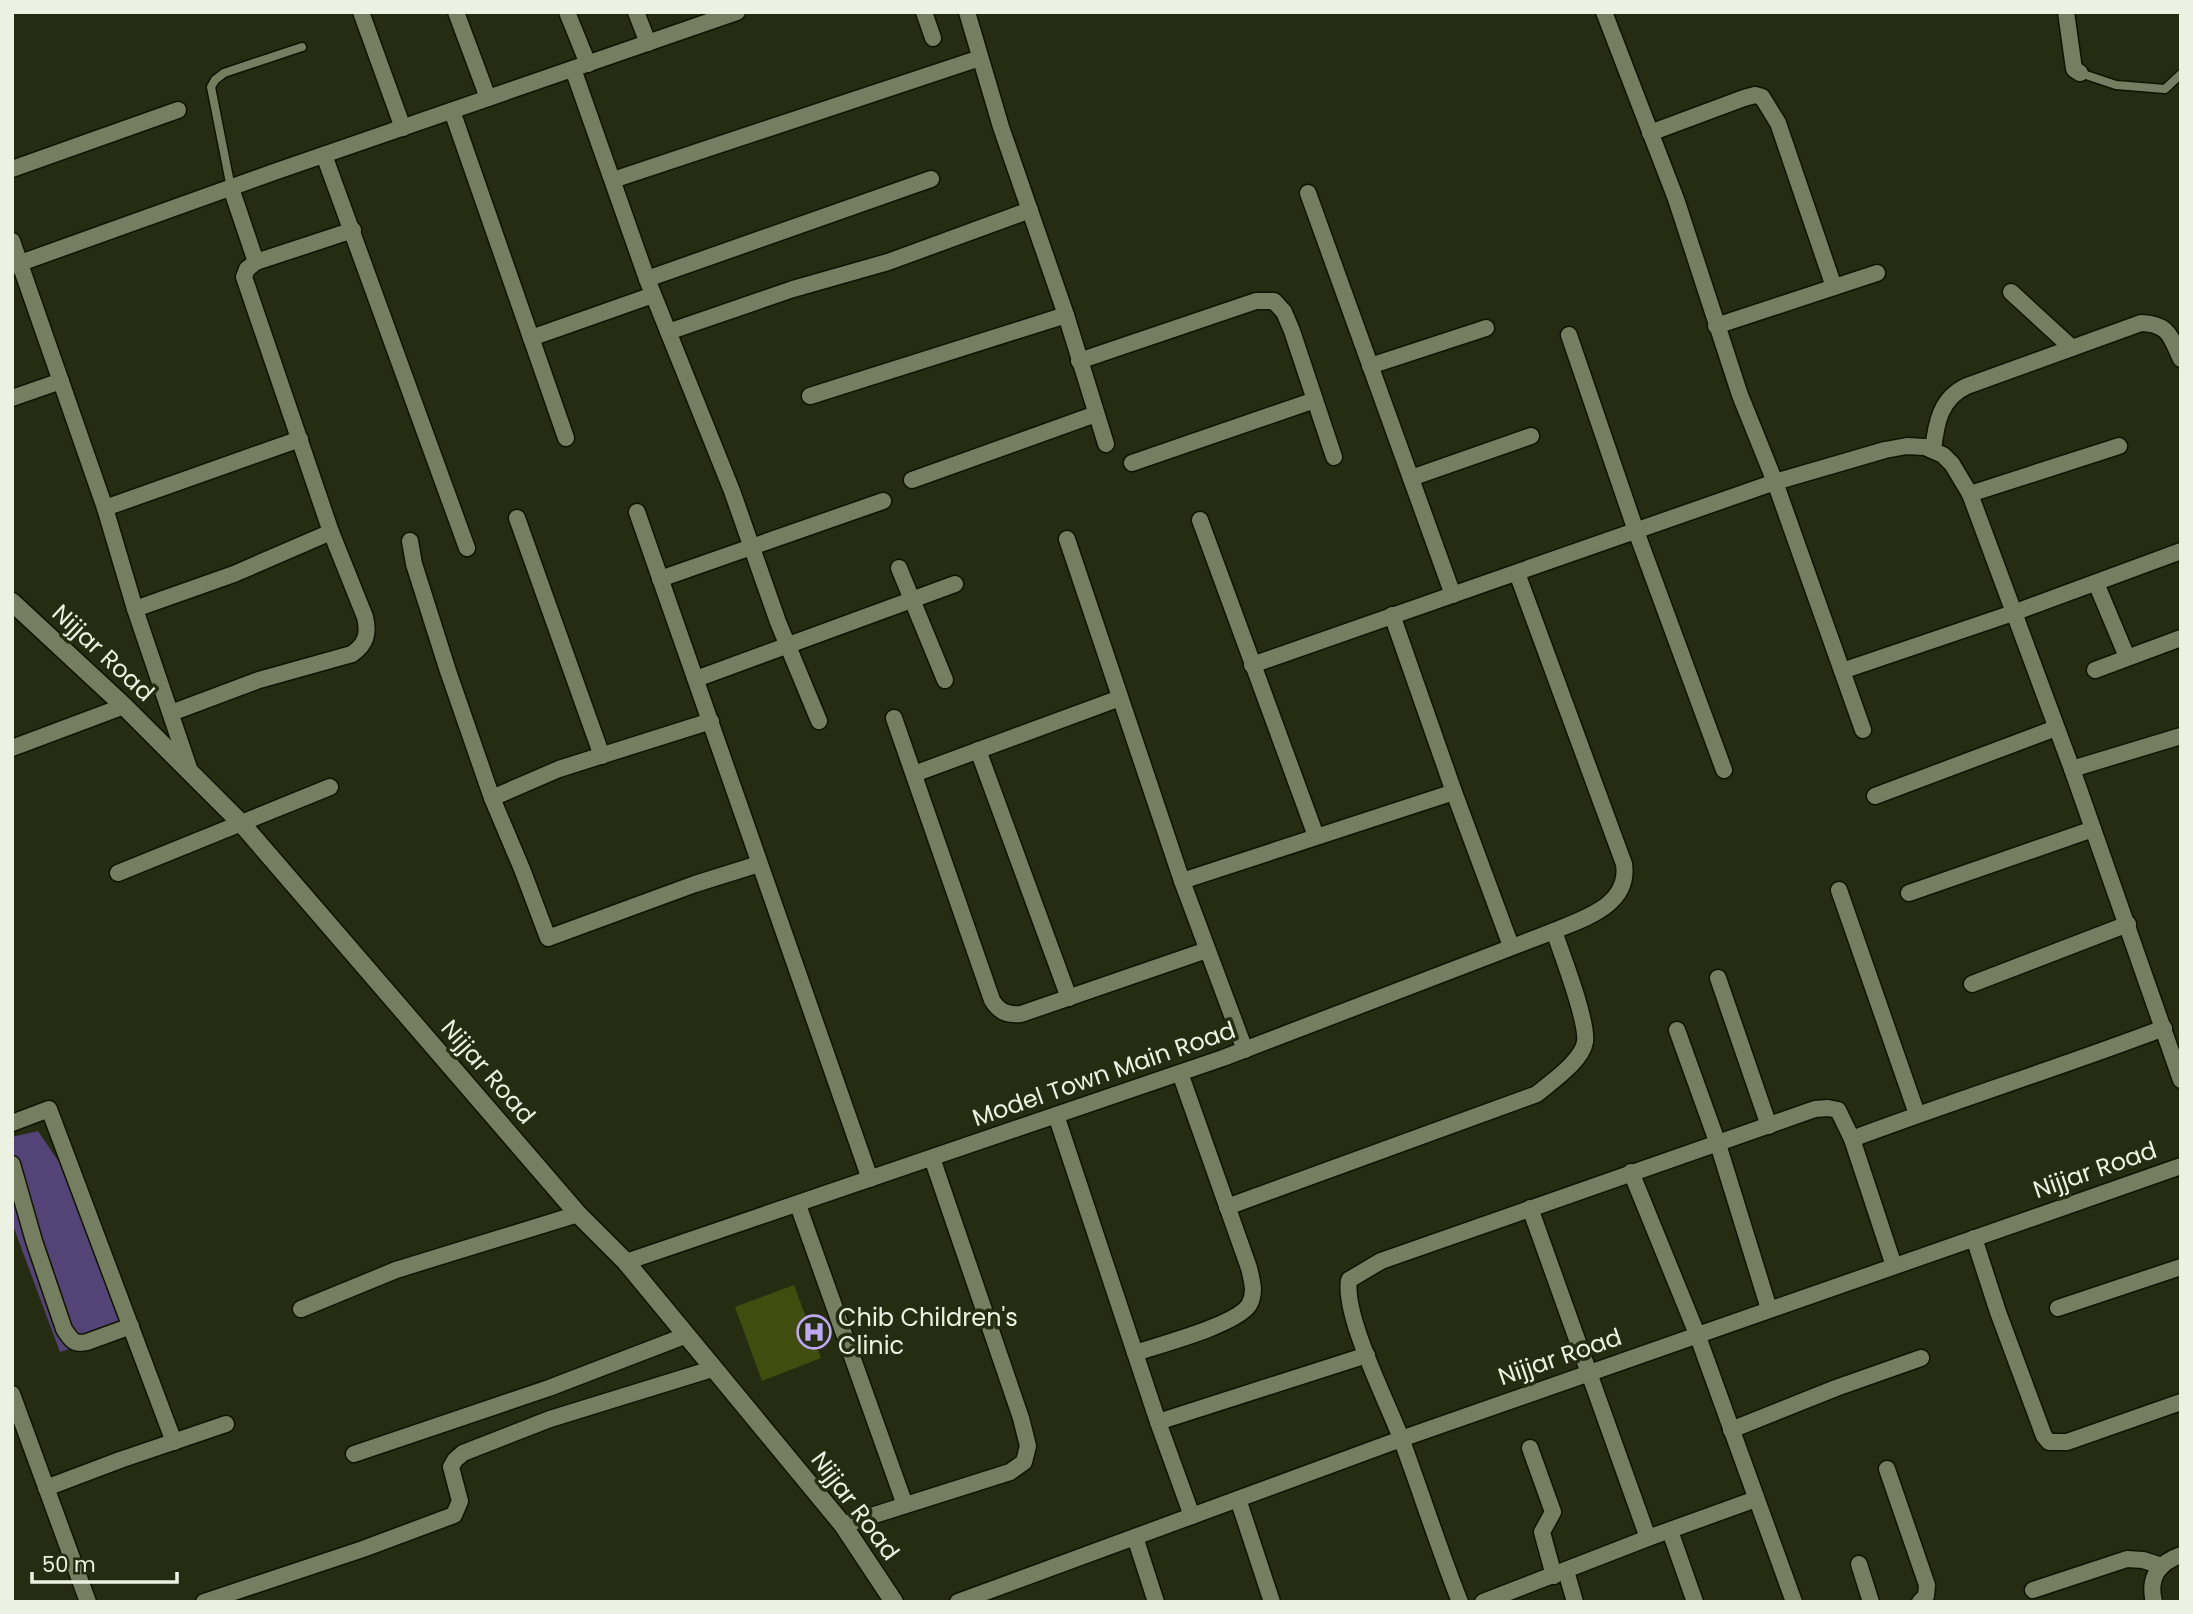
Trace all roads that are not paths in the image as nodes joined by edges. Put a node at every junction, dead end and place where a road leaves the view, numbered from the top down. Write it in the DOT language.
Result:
graph roads {
  1 [pos="360,12"];
  2 [pos="456,12"];
  3 [pos="567,12"];
  4 [pos="636,12"];
  5 [pos="737,12"];
  6 [pos="924,12"];
  7 [pos="967,12"];
  8 [pos="2066,12"];
  9 [pos="1607,13"];
  10 [pos="933,38"];
  11 [pos="648,43"];
  12 [pos="302,47"];
  13 [pos="980,58"];
  14 [pos="581,66"];
  15 [pos="2080,73"];
  16 [pos="2181,74"];
  17 [pos="488,98"];
  18 [pos="178,110"];
  19 [pos="452,111"];
  20 [pos="402,128"];
  21 [pos="1650,133"];
  22 [pos="324,155"];
  23 [pos="12,169"];
  24 [pos="931,179"];
  25 [pos="613,180"];
  26 [pos="231,188"];
  27 [pos="1308,193"];
  28 [pos="1030,210"];
  29 [pos="352,230"];
  30 [pos="12,242"];
  31 [pos="256,262"];
  32 [pos="16,265"];
  33 [pos="1877,273"];
  34 [pos="650,287"];
  35 [pos="1834,287"];
  36 [pos="2011,292"];
  37 [pos="1066,314"];
  38 [pos="1716,326"];
  39 [pos="1486,328"];
  40 [pos="668,332"];
  41 [pos="1569,335"];
  42 [pos="531,338"];
  43 [pos="2072,348"];
  44 [pos="2181,359"];
  45 [pos="1079,361"];
  46 [pos="1370,366"];
  47 [pos="61,381"];
  48 [pos="810,396"];
  49 [pos="12,398"];
  50 [pos="1315,400"];
  51 [pos="1096,414"];
  52 [pos="1531,436"];
  53 [pos="566,438"];
  54 [pos="300,439"];
  55 [pos="1106,444"];
  56 [pos="2119,446"];
  57 [pos="1933,450"];
  58 [pos="1334,457"];
  59 [pos="1132,463"];
  60 [pos="1411,478"];
  61 [pos="912,480"];
  62 [pos="1775,482"];
  63 [pos="1970,494"];
  64 [pos="883,500"];
  65 [pos="105,508"];
  66 [pos="637,512"];
  67 [pos="517,518"];
  68 [pos="1200,520"];
  69 [pos="1636,531"];
  70 [pos="331,532"];
  71 [pos="1067,539"];
  72 [pos="410,541"];
  73 [pos="752,547"];
  74 [pos="467,548"];
  75 [pos="2181,551"];
  76 [pos="899,568"];
  77 [pos="1517,573"];
  78 [pos="660,579"];
  79 [pos="2096,583"];
  80 [pos="955,584"];
  81 [pos="1453,595"];
  82 [pos="912,599"];
  83 [pos="12,602"];
  84 [pos="135,609"];
  85 [pos="2013,613"];
  86 [pos="1392,615"];
  87 [pos="2181,638"];
  88 [pos="788,644"];
  89 [pos="2127,657"];
  90 [pos="1252,664"];
  91 [pos="2095,670"];
  92 [pos="1842,671"];
  93 [pos="696,679"];
  94 [pos="945,680"];
  95 [pos="1121,698"];
  96 [pos="124,706"];
  97 [pos="171,713"];
  98 [pos="894,718"];
  99 [pos="711,721"];
  100 [pos="819,721"];
  101 [pos="2056,728"];
  102 [pos="1863,730"];
  103 [pos="2181,736"];
  104 [pos="12,748"];
  105 [pos="978,750"];
  106 [pos="602,756"];
  107 [pos="2072,769"];
  108 [pos="190,771"];
  109 [pos="1724,771"];
  110 [pos="914,774"];
  111 [pos="330,787"];
  112 [pos="1454,792"];
  113 [pos="1875,796"];
  114 [pos="492,798"];
  115 [pos="242,824"];
  116 [pos="2092,829"];
  117 [pos="1316,836"];
  118 [pos="758,864"];
  119 [pos="118,873"];
  120 [pos="1182,881"];
  121 [pos="1839,890"];
  122 [pos="1909,892"];
  123 [pos="2127,924"];
  124 [pos="1554,931"];
  125 [pos="1511,946"];
  126 [pos="1207,950"];
  127 [pos="1718,978"];
  128 [pos="1972,984"];
  129 [pos="1069,999"];
  130 [pos="2164,1028"];
  131 [pos="1676,1030"];
  132 [pos="1245,1050"];
  133 [pos="1180,1073"];
  134 [pos="2181,1080"];
  135 [pos="1917,1114"];
  136 [pos="1056,1115"];
  137 [pos="12,1123"];
  138 [pos="1769,1126"];
  139 [pos="1853,1139"];
  140 [pos="1718,1144"];
  141 [pos="932,1158"];
  142 [pos="12,1164"];
  143 [pos="2181,1166"];
  144 [pos="1631,1172"];
  145 [pos="870,1179"];
  146 [pos="798,1205"];
  147 [pos="1227,1207"];
  148 [pos="1530,1208"];
  149 [pos="578,1214"];
  150 [pos="1974,1238"];
  151 [pos="626,1262"];
  152 [pos="1894,1266"];
  153 [pos="2181,1267"];
  154 [pos="2058,1308"];
  155 [pos="301,1309"];
  156 [pos="1769,1309"];
  157 [pos="131,1326"];
  158 [pos="1696,1334"];
  159 [pos="687,1335"];
  160 [pos="1135,1353"];
  161 [pos="1367,1355"];
  162 [pos="1922,1358"];
  163 [pos="712,1369"];
  164 [pos="1588,1373"];
  165 [pos="12,1394"];
  166 [pos="2181,1402"];
  167 [pos="1158,1422"];
  168 [pos="226,1424"];
  169 [pos="1731,1430"];
  170 [pos="1401,1439"];
  171 [pos="174,1442"];
  172 [pos="1530,1448"];
  173 [pos="354,1454"];
  174 [pos="1887,1469"];
  175 [pos="46,1488"];
  176 [pos="1238,1499"];
  177 [pos="1756,1499"];
  178 [pos="905,1505"];
  179 [pos="1192,1516"];
  180 [pos="843,1525"];
  181 [pos="1670,1531"];
  182 [pos="1135,1537"];
  183 [pos="1648,1538"];
  184 [pos="2181,1555"];
  185 [pos="1859,1564"];
  186 [pos="2161,1566"];
  187 [pos="1560,1574"];
  188 [pos="2033,1590"];
  189 [pos="889,1600"];
  190 [pos="88,1602"];
  191 [pos="204,1602"];
  192 [pos="958,1602"];
  193 [pos="1156,1602"];
  194 [pos="1272,1602"];
  195 [pos="1460,1602"];
  196 [pos="1483,1602"];
  197 [pos="1575,1602"];
  198 [pos="1695,1602"];
  199 [pos="1794,1602"];
  200 [pos="1871,1602"];
  201 [pos="1920,1602"];
  202 [pos="2154,1602"];
  1 -- 20 [label="street"];
  2 -- 17 [label="street"];
  3 -- 14 [label="street"];
  4 -- 11 [label="street"];
  5 -- 11 [label="street"];
  6 -- 10 [label="street"];
  7 -- 13 [label="street"];
  8 -- 15 [label="street"];
  9 -- 21 [label="street"];
  11 -- 14 [label="street"];
  12 -- 26 [label="lane"];
  13 -- 25 [label="street"];
  13 -- 28 [label="street"];
  14 -- 17 [label="street"];
  14 -- 25 [label="street"];
  15 -- 16 [label="lane"];
  17 -- 19 [label="street"];
  18 -- 23 [label="street"];
  19 -- 20 [label="street"];
  19 -- 42 [label="street"];
  20 -- 22 [label="street"];
  21 -- 35 [label="street"];
  21 -- 38 [label="street"];
  22 -- 26 [label="street"];
  22 -- 29 [label="street"];
  24 -- 34 [label="street"];
  25 -- 34 [label="street"];
  26 -- 31 [label="street"];
  26 -- 32 [label="street"];
  27 -- 46 [label="street"];
  28 -- 37 [label="street"];
  28 -- 40 [label="street"];
  29 -- 31 [label="street"];
  29 -- 74 [label="street"];
  30 -- 32 [label="street"];
  31 -- 54 [label="street"];
  32 -- 47 [label="street"];
  33 -- 35 [label="street"];
  34 -- 40 [label="street"];
  34 -- 42 [label="street"];
  35 -- 38 [label="street"];
  36 -- 43 [label="street"];
  37 -- 45 [label="street"];
  37 -- 48 [label="street"];
  38 -- 62 [label="street"];
  39 -- 46 [label="street"];
  40 -- 73 [label="street"];
  41 -- 69 [label="street"];
  42 -- 53 [label="street"];
  43 -- 44 [label="street"];
  43 -- 57 [label="street"];
  45 -- 50 [label="street"];
  45 -- 51 [label="street"];
  46 -- 60 [label="street"];
  47 -- 49 [label="street"];
  47 -- 65 [label="street"];
  50 -- 58 [label="street"];
  50 -- 59 [label="street"];
  51 -- 55 [label="street"];
  51 -- 61 [label="street"];
  52 -- 60 [label="street"];
  54 -- 65 [label="street"];
  54 -- 70 [label="street"];
  56 -- 63 [label="street"];
  57 -- 62 [label="street"];
  57 -- 63 [label="street"];
  60 -- 81 [label="street"];
  62 -- 69 [label="street"];
  62 -- 92 [label="street"];
  63 -- 85 [label="street"];
  64 -- 73 [label="street"];
  65 -- 84 [label="street"];
  66 -- 78 [label="street"];
  67 -- 106 [label="street"];
  68 -- 90 [label="street"];
  69 -- 77 [label="street"];
  69 -- 109 [label="street"];
  70 -- 84 [label="street"];
  70 -- 97 [label="street"];
  71 -- 95 [label="street"];
  72 -- 114 [label="street"];
  73 -- 78 [label="street"];
  73 -- 88 [label="street"];
  75 -- 79 [label="street"];
  76 -- 82 [label="street"];
  77 -- 81 [label="street"];
  77 -- 124 [label="street, Model Town Main Road"];
  78 -- 93 [label="street"];
  79 -- 85 [label="street"];
  79 -- 89 [label="street"];
  80 -- 82 [label="street"];
  81 -- 86 [label="street"];
  82 -- 88 [label="street"];
  82 -- 94 [label="street"];
  83 -- 96 [label="street, Nijjar Road"];
  84 -- 97 [label="street"];
  85 -- 92 [label="street"];
  85 -- 101 [label="street"];
  86 -- 90 [label="street"];
  86 -- 112 [label="street"];
  87 -- 89 [label="street"];
  88 -- 93 [label="street"];
  88 -- 100 [label="street"];
  89 -- 91 [label="street"];
  90 -- 117 [label="street"];
  92 -- 102 [label="street"];
  93 -- 99 [label="street"];
  95 -- 105 [label="street"];
  95 -- 120 [label="street"];
  96 -- 104 [label="street"];
  96 -- 108 [label="street, Nijjar Road"];
  97 -- 108 [label="street"];
  98 -- 110 [label="street"];
  99 -- 106 [label="street"];
  99 -- 118 [label="street"];
  101 -- 107 [label="street"];
  101 -- 113 [label="street"];
  103 -- 107 [label="street"];
  105 -- 110 [label="street"];
  105 -- 129 [label="street"];
  106 -- 114 [label="street"];
  107 -- 116 [label="street"];
  108 -- 115 [label="street, Nijjar Road"];
  110 -- 129 [label="street"];
  111 -- 115 [label="street"];
  112 -- 117 [label="street"];
  112 -- 125 [label="street"];
  114 -- 118 [label="street"];
  115 -- 119 [label="street"];
  115 -- 149 [label="street, Nijjar Road"];
  116 -- 122 [label="street"];
  116 -- 123 [label="street"];
  117 -- 120 [label="street"];
  118 -- 145 [label="street"];
  120 -- 126 [label="street"];
  121 -- 135 [label="street"];
  123 -- 128 [label="street"];
  123 -- 130 [label="street"];
  124 -- 125 [label="street, Model Town Main Road"];
  124 -- 147 [label="street"];
  125 -- 132 [label="street, Model Town Main Road"];
  126 -- 129 [label="street"];
  126 -- 132 [label="street"];
  127 -- 138 [label="street"];
  130 -- 134 [label="street"];
  130 -- 135 [label="street"];
  131 -- 140 [label="street"];
  132 -- 133 [label="street, Model Town Main Road"];
  133 -- 136 [label="street, Model Town Main Road"];
  133 -- 147 [label="street"];
  135 -- 139 [label="street"];
  136 -- 141 [label="street, Model Town Main Road"];
  136 -- 160 [label="street"];
  137 -- 157 [label="street"];
  138 -- 139 [label="street"];
  138 -- 140 [label="street"];
  139 -- 152 [label="street"];
  140 -- 144 [label="street"];
  140 -- 156 [label="street"];
  141 -- 145 [label="street, Model Town Main Road"];
  141 -- 178 [label="street"];
  142 -- 157 [label="street"];
  143 -- 150 [label="street, Nijjar Road"];
  144 -- 148 [label="street"];
  144 -- 158 [label="street"];
  145 -- 146 [label="street, Model Town Main Road"];
  146 -- 151 [label="street, Model Town Main Road"];
  146 -- 178 [label="street"];
  147 -- 160 [label="street"];
  148 -- 161 [label="street"];
  148 -- 164 [label="street"];
  149 -- 151 [label="street, Nijjar Road"];
  149 -- 155 [label="street"];
  150 -- 152 [label="street, Nijjar Road"];
  150 -- 166 [label="street"];
  151 -- 159 [label="street, Nijjar Road"];
  152 -- 156 [label="street, Nijjar Road"];
  153 -- 154 [label="street"];
  156 -- 158 [label="street, Nijjar Road"];
  157 -- 171 [label="street"];
  158 -- 164 [label="street, Nijjar Road"];
  158 -- 169 [label="street"];
  159 -- 163 [label="street, Nijjar Road"];
  159 -- 173 [label="street"];
  160 -- 167 [label="street"];
  161 -- 167 [label="street"];
  161 -- 170 [label="street"];
  162 -- 169 [label="street"];
  163 -- 180 [label="street, Nijjar Road"];
  163 -- 191 [label="street"];
  164 -- 170 [label="street, Nijjar Road"];
  164 -- 183 [label="street"];
  165 -- 175 [label="street"];
  167 -- 179 [label="street"];
  168 -- 171 [label="street"];
  169 -- 177 [label="street"];
  170 -- 176 [label="street, Nijjar Road"];
  170 -- 195 [label="street"];
  171 -- 175 [label="street"];
  172 -- 187 [label="street"];
  174 -- 201 [label="street"];
  175 -- 190 [label="street"];
  176 -- 179 [label="street, Nijjar Road"];
  176 -- 194 [label="street"];
  177 -- 181 [label="street"];
  177 -- 199 [label="street"];
  178 -- 180 [label="street"];
  179 -- 182 [label="street, Nijjar Road"];
  180 -- 189 [label="street, Nijjar Road"];
  181 -- 183 [label="street"];
  181 -- 198 [label="street"];
  182 -- 192 [label="street, Nijjar Road"];
  182 -- 193 [label="street"];
  183 -- 187 [label="street"];
  184 -- 186 [label="street"];
  185 -- 200 [label="street"];
  186 -- 188 [label="street"];
  186 -- 202 [label="street"];
  187 -- 196 [label="street"];
  187 -- 197 [label="street"];
}
